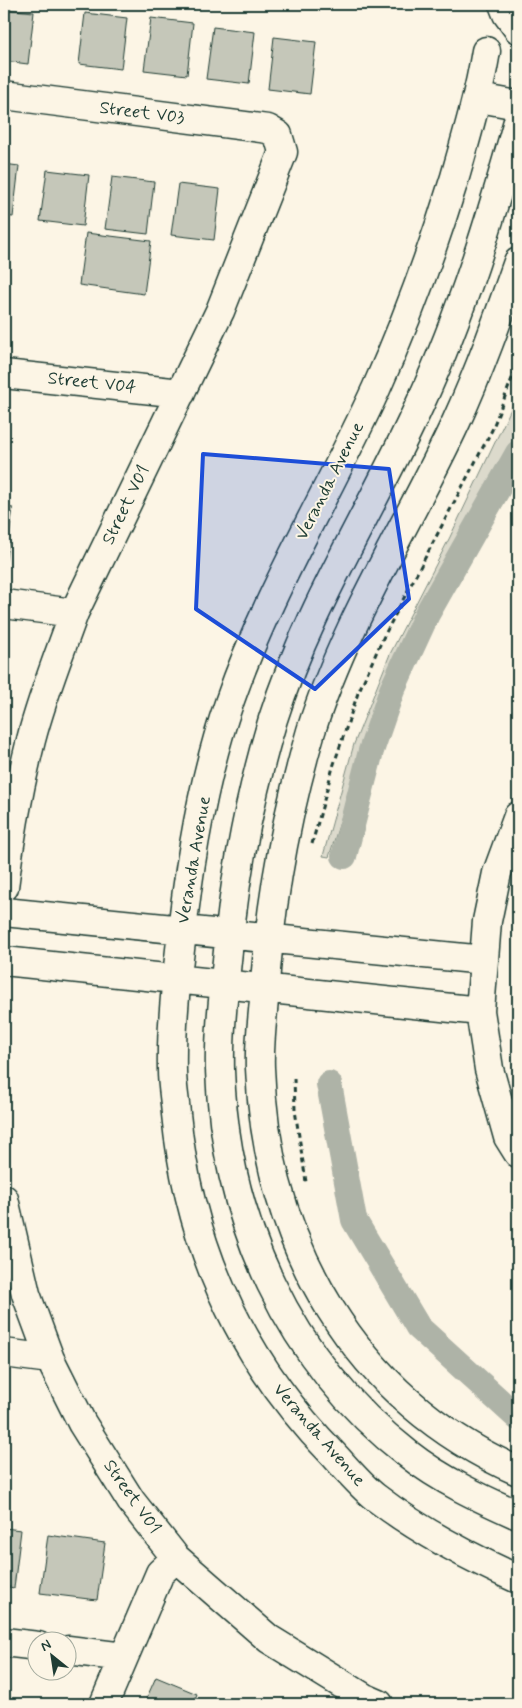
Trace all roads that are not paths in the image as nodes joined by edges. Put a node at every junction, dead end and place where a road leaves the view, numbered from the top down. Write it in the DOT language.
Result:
graph roads {
  1 [pos="480,4"];
  2 [pos="509,16"];
  3 [pos="486,51"];
  4 [pos="4,95"];
  5 [pos="479,98"];
  6 [pos="518,105"];
  7 [pos="518,121"];
  8 [pos="278,135"];
  9 [pos="518,262"];
  10 [pos="4,374"];
  11 [pos="181,393"];
  12 [pos="4,604"];
  13 [pos="74,613"];
  14 [pos="518,816"];
  15 [pos="6,855"];
  16 [pos="4,887"];
  17 [pos="4,912"];
  18 [pos="182,930"];
  19 [pos="229,935"];
  20 [pos="269,939"];
  21 [pos="484,960"];
  22 [pos="4,961"];
  23 [pos="177,979"];
  24 [pos="224,984"];
  25 [pos="264,988"];
  26 [pos="480,1011"];
  27 [pos="518,1153"];
  28 [pos="4,1199"];
  29 [pos="4,1353"];
  30 [pos="50,1359"];
  31 [pos="518,1471"];
  32 [pos="518,1515"];
  33 [pos="176,1558"];
  34 [pos="518,1580"];
  35 [pos="4,1642"];
  36 [pos="28,1645"];
  37 [pos="78,1651"];
  38 [pos="124,1657"];
  39 [pos="104,1704"];
  40 [pos="379,1704"];
  1 -- 2 [label="street"];
  3 -- 5 [label="street, Veranda Avenue"];
  4 -- 8 [label="street, Street V03"];
  5 -- 6 [label="street"];
  5 -- 18 [label="street, Veranda Avenue"];
  7 -- 19 [label="street"];
  8 -- 11 [label="street, Street V01"];
  9 -- 20 [label="street"];
  10 -- 11 [label="street, Street V04"];
  11 -- 13 [label="street, Street V01"];
  12 -- 13 [label="street"];
  13 -- 15 [label="street, Street V01"];
  14 -- 21 [label="street"];
  15 -- 16 [label="street, Street V01"];
  17 -- 18 [label="street"];
  18 -- 19 [label="street"];
  18 -- 23 [label="street, Veranda Avenue"];
  19 -- 20 [label="street"];
  19 -- 24 [label="street"];
  20 -- 21 [label="street"];
  20 -- 25 [label="street"];
  21 -- 26 [label="street"];
  22 -- 23 [label="street"];
  23 -- 24 [label="street"];
  23 -- 34 [label="street, Veranda Avenue"];
  24 -- 25 [label="street"];
  24 -- 32 [label="street"];
  25 -- 26 [label="street"];
  25 -- 31 [label="street"];
  26 -- 27 [label="street"];
  28 -- 30 [label="street, Street V01"];
  29 -- 30 [label="street"];
  30 -- 33 [label="street, Street V01"];
  33 -- 38 [label="street"];
  33 -- 40 [label="street, Street V01"];
  35 -- 36 [label="street"];
  37 -- 38 [label="street"];
  38 -- 39 [label="street"];
}
